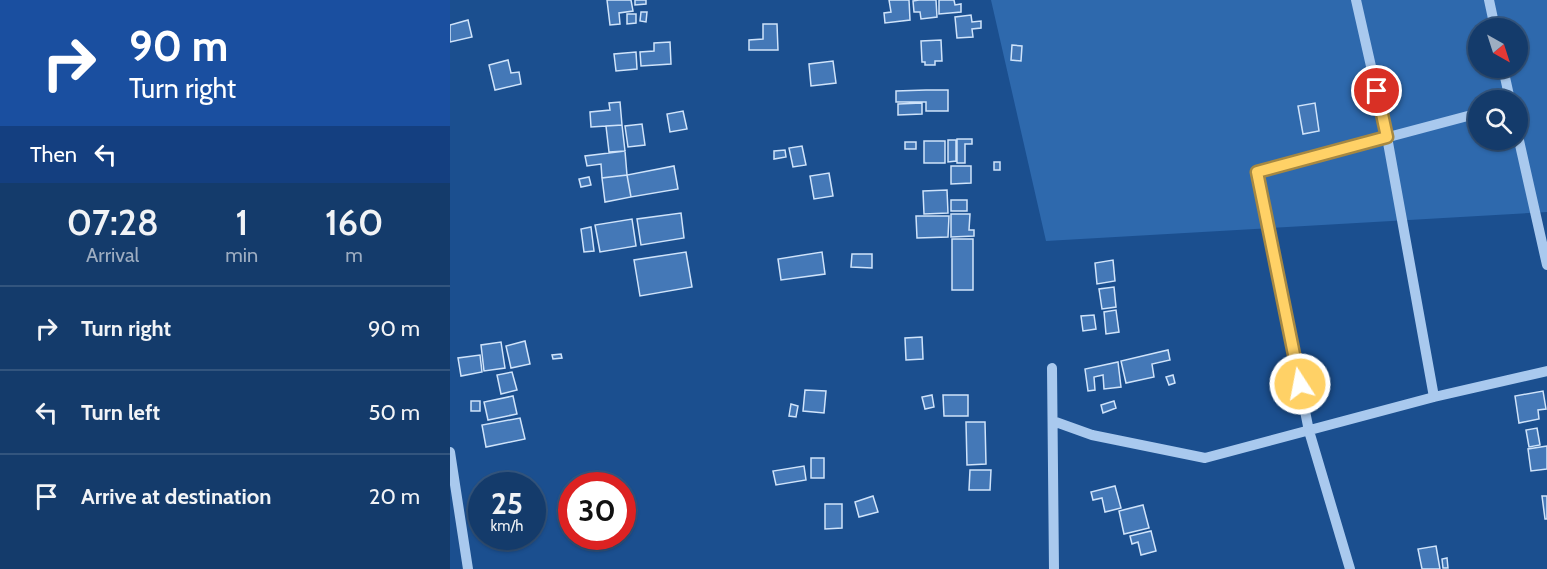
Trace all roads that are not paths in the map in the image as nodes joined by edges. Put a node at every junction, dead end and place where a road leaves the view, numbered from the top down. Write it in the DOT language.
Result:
graph roads {
  1 [pos="1356,0"];
  2 [pos="1490,0"];
  3 [pos="1493,18"];
  4 [pos="1468,116"];
  5 [pos="1387,137"];
  6 [pos="1521,150"];
  7 [pos="1547,265"];
  8 [pos="1053,368"];
  9 [pos="1547,371"];
  10 [pos="1434,397"];
  11 [pos="1053,421"];
  12 [pos="1309,431"];
  13 [pos="450,452"];
  14 [pos="468,569"];
  15 [pos="1054,569"];
  16 [pos="1350,569"];
  1 -- 5 [label="street"];
  2 -- 3 [label="street"];
  4 -- 5 [label="street"];
  5 -- 10 [label="street"];
  5 -- 12 [label="street"];
  6 -- 7 [label="street"];
  8 -- 11 [label="street"];
  9 -- 10 [label="street"];
  10 -- 12 [label="street"];
  11 -- 12 [label="street"];
  11 -- 15 [label="street"];
  12 -- 16 [label="street"];
  13 -- 14 [label="street"];
}
